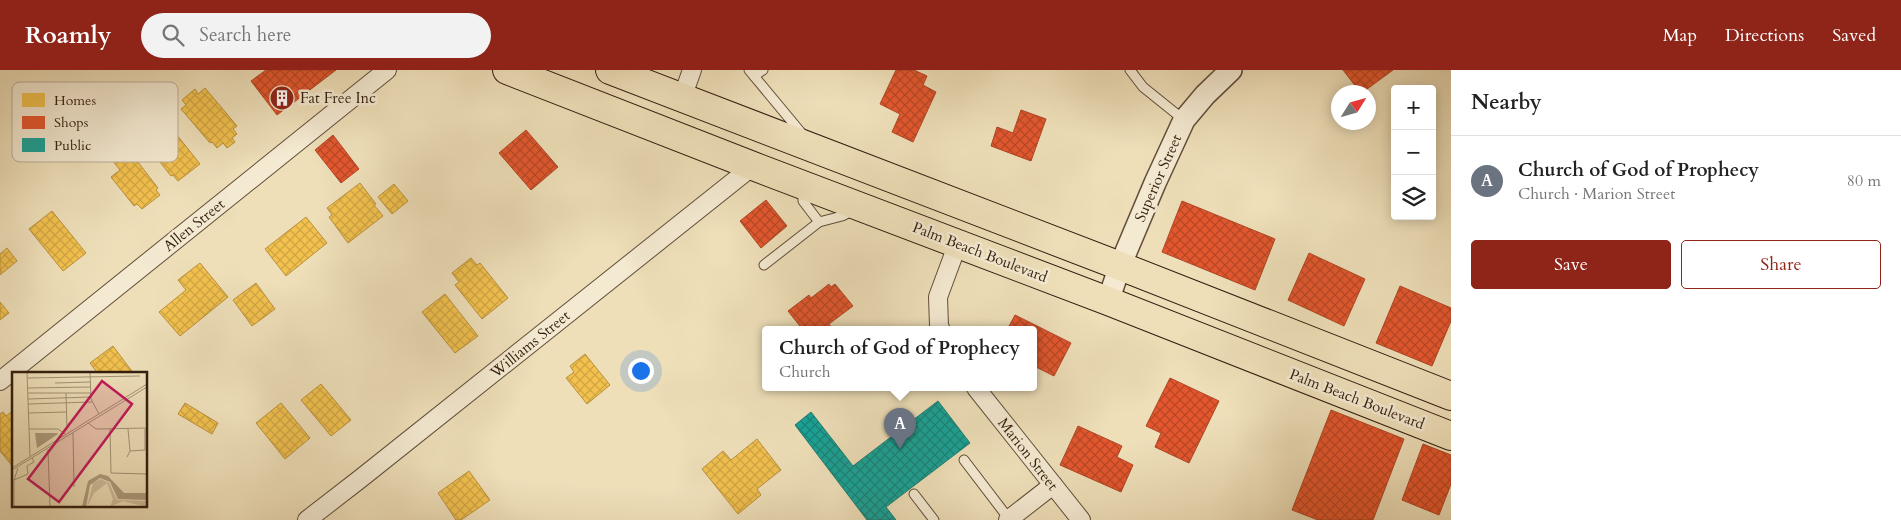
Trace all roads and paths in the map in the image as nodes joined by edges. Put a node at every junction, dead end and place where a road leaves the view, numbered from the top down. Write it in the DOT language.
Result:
graph roads {
  1 [pos="387,70"];
  2 [pos="507,70"];
  3 [pos="610,70"];
  4 [pos="692,70"];
  5 [pos="763,70"];
  6 [pos="1130,70"];
  7 [pos="751,73"];
  8 [pos="1222,75"];
  9 [pos="682,98"];
  10 [pos="1184,120"];
  11 [pos="812,146"];
  12 [pos="753,166"];
  13 [pos="803,185"];
  14 [pos="860,207"];
  15 [pos="819,222"];
  16 [pos="958,243"];
  17 [pos="764,265"];
  18 [pos="1120,266"];
  19 [pos="1108,301"];
  20 [pos="939,326"];
  21 [pos="0,381"];
  22 [pos="978,391"];
  23 [pos="1451,396"];
  24 [pos="1451,436"];
  25 [pos="964,460"];
  26 [pos="1053,485"];
  27 [pos="914,494"];
  28 [pos="307,520"];
  29 [pos="934,520"];
  30 [pos="1008,520"];
  31 [pos="1081,520"];
  1 -- 21 [label="street, Allen Street"];
  2 -- 12 [label="main road, Palm Beach Boulevard"];
  3 -- 9 [label="main road"];
  4 -- 9 [label="street"];
  5 -- 7 [label="lane"];
  6 -- 10 [label="lane"];
  7 -- 11 [label="lane"];
  8 -- 10 [label="street, Superior Street"];
  9 -- 11 [label="main road"];
  10 -- 18 [label="street, Superior Street"];
  11 -- 18 [label="main road"];
  12 -- 13 [label="main road, Palm Beach Boulevard"];
  12 -- 28 [label="street, Williams Street"];
  13 -- 14 [label="main road, Palm Beach Boulevard"];
  13 -- 15 [label="lane"];
  14 -- 15 [label="lane"];
  14 -- 16 [label="main road, Palm Beach Boulevard"];
  15 -- 17 [label="lane"];
  16 -- 19 [label="main road, Palm Beach Boulevard"];
  16 -- 20 [label="street"];
  18 -- 19 [label="street, Superior Street"];
  18 -- 23 [label="main road"];
  19 -- 24 [label="main road, Palm Beach Boulevard"];
  22 -- 26 [label="street, Marion Street"];
  25 -- 30 [label="lane"];
  26 -- 30 [label="street"];
  26 -- 31 [label="street, Marion Street"];
  27 -- 29 [label="lane"];
}
